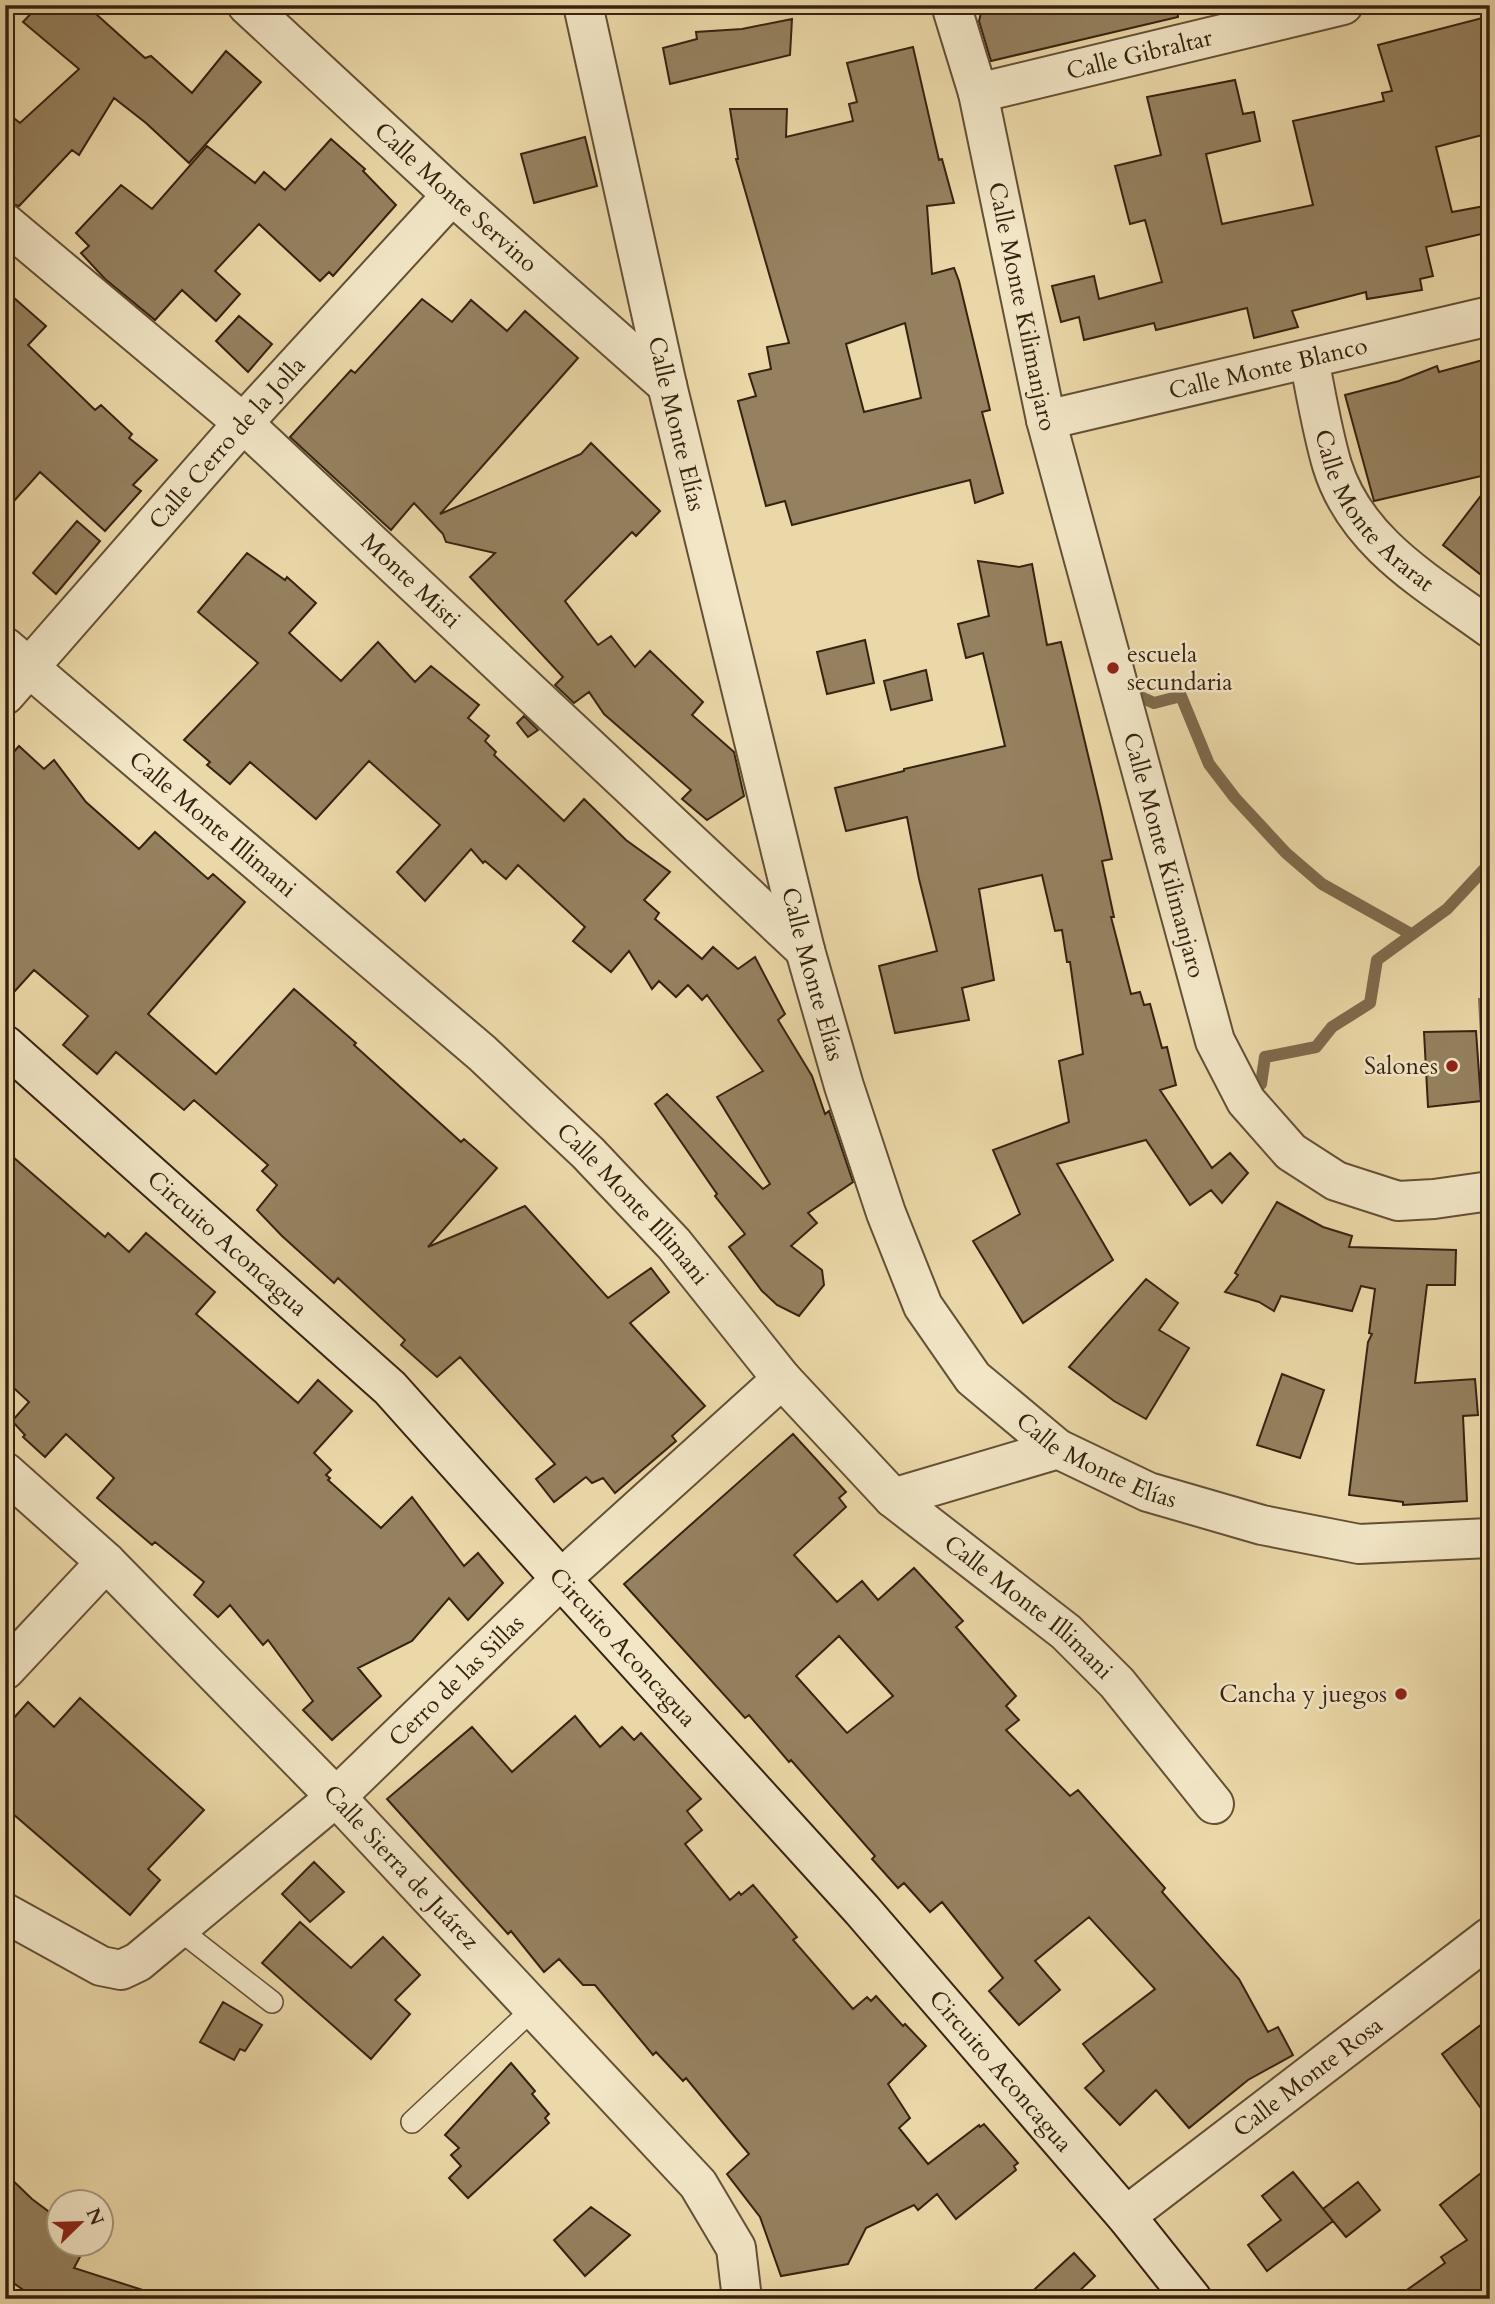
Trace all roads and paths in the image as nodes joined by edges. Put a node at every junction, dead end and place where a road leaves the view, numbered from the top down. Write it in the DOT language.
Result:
graph roads {
  1 [pos="247,5"];
  2 [pos="583,5"];
  3 [pos="951,5"];
  4 [pos="1343,5"];
  5 [pos="978,93"];
  6 [pos="452,195"];
  7 [pos="5,223"];
  8 [pos="1490,316"];
  9 [pos="1308,359"];
  10 [pos="667,385"];
  11 [pos="1046,420"];
  12 [pos="243,423"];
  13 [pos="1490,628"];
  14 [pos="13,670"];
  15 [pos="805,950"];
  16 [pos="5,1045"];
  17 [pos="1490,1191"];
  18 [pos="782,1379"];
  19 [pos="1058,1449"];
  20 [pos="5,1472"];
  21 [pos="893,1498"];
  22 [pos="1490,1538"];
  23 [pos="106,1562"];
  24 [pos="561,1579"];
  25 [pos="5,1670"];
  26 [pos="336,1797"];
  27 [pos="1214,1804"];
  28 [pos="5,1913"];
  29 [pos="180,1930"];
  30 [pos="1490,1937"];
  31 [pos="272,2002"];
  32 [pos="534,2008"];
  33 [pos="412,2122"];
  34 [pos="1126,2216"];
  35 [pos="742,2299"];
  36 [pos="1192,2299"];
  1 -- 6 [label="street, Calle Monte Servino"];
  2 -- 10 [label="street, Calle Monte Elías"];
  3 -- 5 [label="street, Calle Monte Kilimanjaro"];
  4 -- 5 [label="street, Calle Gibraltar"];
  5 -- 11 [label="street, Calle Monte Kilimanjaro"];
  6 -- 10 [label="street, Calle Monte Servino"];
  6 -- 12 [label="street, Calle Cerro de la Jolla"];
  7 -- 12 [label="street, Monte Misti"];
  8 -- 9 [label="street, Calle Monte Blanco"];
  9 -- 11 [label="street, Calle Monte Blanco"];
  9 -- 13 [label="street, Calle Monte Ararat"];
  10 -- 15 [label="street, Calle Monte Elías"];
  11 -- 17 [label="street, Calle Monte Kilimanjaro"];
  12 -- 14 [label="street, Calle Cerro de la Jolla"];
  12 -- 15 [label="street, Monte Misti"];
  14 -- 18 [label="street, Calle Monte Illimani"];
  15 -- 19 [label="street, Calle Monte Elías"];
  16 -- 24 [label="street, Circuito Aconcagua"];
  18 -- 21 [label="street, Calle Monte Illimani"];
  18 -- 24 [label="street, Cerro de las Sillas"];
  19 -- 21 [label="street"];
  19 -- 22 [label="street, Calle Monte Elías"];
  20 -- 23 [label="street, Calle Sierra de Juárez"];
  21 -- 27 [label="street, Calle Monte Illimani"];
  23 -- 25 [label="street"];
  23 -- 26 [label="street, Calle Sierra de Juárez"];
  24 -- 26 [label="street, Cerro de las Sillas"];
  24 -- 34 [label="street, Circuito Aconcagua"];
  26 -- 29 [label="street, Cerro de las Sillas"];
  26 -- 32 [label="street, Calle Sierra de Juárez"];
  28 -- 29 [label="street, Cerro de las Sillas"];
  29 -- 31 [label="lane"];
  30 -- 34 [label="street, Calle Monte Rosa"];
  32 -- 33 [label="lane"];
  32 -- 35 [label="street, Calle Sierra de Juárez"];
  34 -- 36 [label="street, Circuito Aconcagua"];
}
